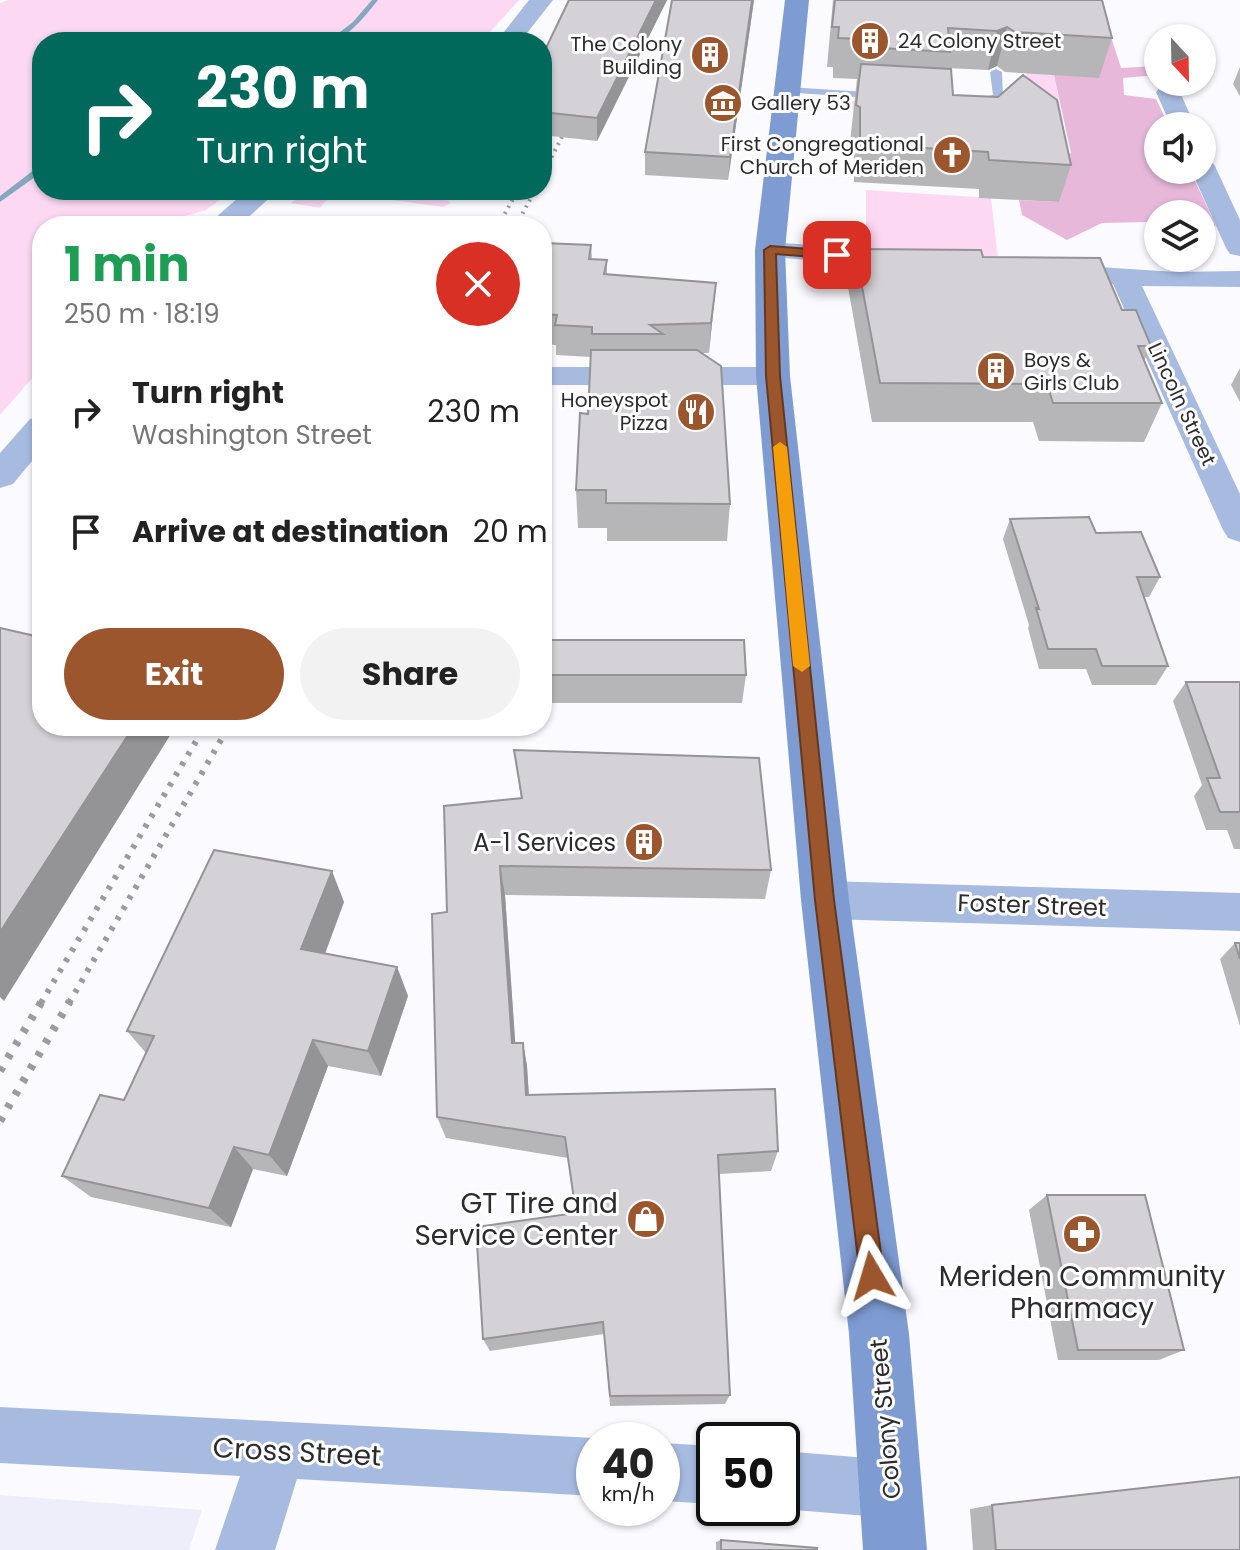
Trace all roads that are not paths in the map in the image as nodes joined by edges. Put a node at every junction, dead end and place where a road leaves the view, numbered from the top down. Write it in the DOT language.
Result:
graph roads {
  1 [pos="541,0"];
  2 [pos="797,0"];
  3 [pos="516,32"];
  4 [pos="996,72"];
  5 [pos="787,90"];
  6 [pos="891,96"];
  7 [pos="968,101"];
  8 [pos="1210,184"];
  9 [pos="252,200"];
  10 [pos="233,216"];
  11 [pos="1240,248"];
  12 [pos="770,250"];
  13 [pos="933,263"];
  14 [pos="1029,270"];
  15 [pos="1124,278"];
  16 [pos="1240,279"];
  17 [pos="552,376"];
  18 [pos="773,376"];
  19 [pos="32,439"];
  20 [pos="0,476"];
  21 [pos="1227,476"];
  22 [pos="1240,530"];
  23 [pos="825,900"];
  24 [pos="1240,912"];
  25 [pos="0,1435"];
  26 [pos="277,1451"];
  27 [pos="576,1466"];
  28 [pos="800,1481"];
  29 [pos="892,1489"];
  30 [pos="245,1550"];
  31 [pos="895,1550"];
  1 -- 3 [label="street"];
  2 -- 5 [label="main road, Colony Street"];
  4 -- 7 [label="lane"];
  5 -- 6 [label="lane"];
  5 -- 12 [label="main road, Colony Street"];
  8 -- 11 [label="street"];
  9 -- 10 [label="street"];
  12 -- 13 [label="street"];
  12 -- 18 [label="main road, Colony Street"];
  14 -- 15 [label="street"];
  15 -- 16 [label="street"];
  15 -- 21 [label="street, Lincoln Street"];
  17 -- 18 [label="street"];
  18 -- 23 [label="main road, Colony Street"];
  19 -- 20 [label="street"];
  21 -- 22 [label="street, Lincoln Street"];
  23 -- 24 [label="street, Foster Street"];
  23 -- 29 [label="main road, Colony Street"];
  25 -- 26 [label="street, Cross Street"];
  26 -- 27 [label="street, Cross Street"];
  26 -- 30 [label="street"];
  28 -- 29 [label="street"];
  29 -- 31 [label="main road, Colony Street"];
}
